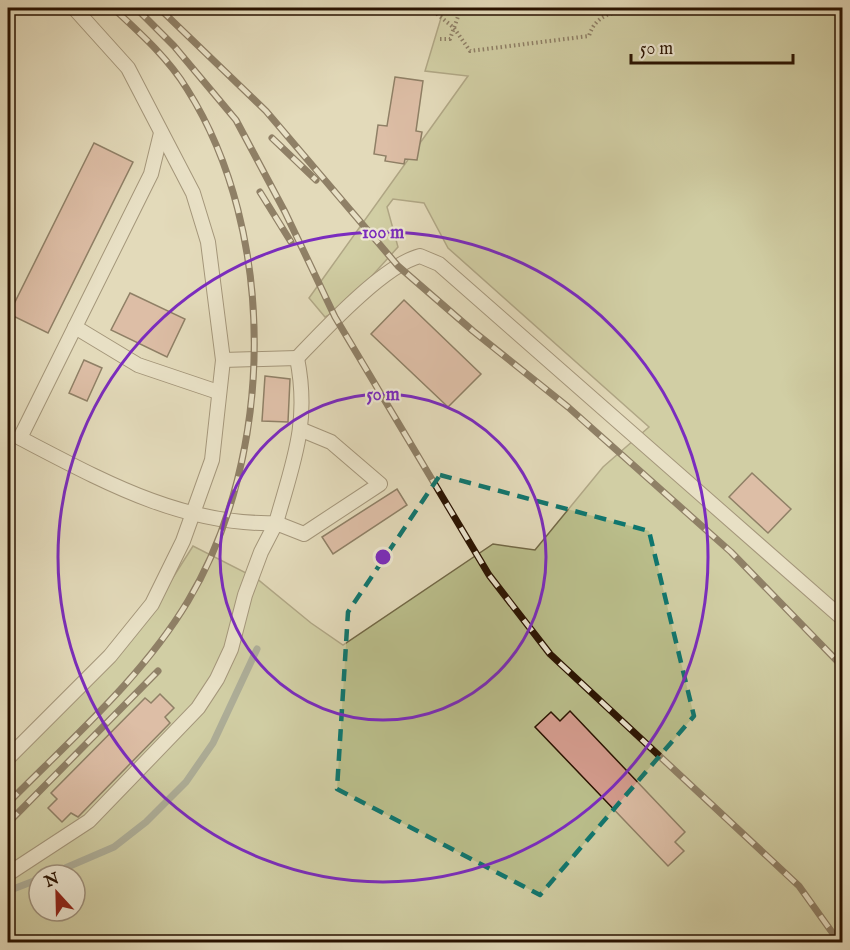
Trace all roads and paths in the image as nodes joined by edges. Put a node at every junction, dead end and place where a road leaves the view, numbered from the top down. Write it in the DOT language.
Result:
graph roads {
  1 [pos="74,8"];
  2 [pos="430,8"];
  3 [pos="461,8"];
  4 [pos="637,8"];
  5 [pos="677,8"];
  6 [pos="686,8"];
  7 [pos="454,28"];
  8 [pos="440,39"];
  9 [pos="161,133"];
  10 [pos="75,327"];
  11 [pos="297,358"];
  12 [pos="223,360"];
  13 [pos="218,392"];
  14 [pos="302,430"];
  15 [pos="193,515"];
  16 [pos="276,523"];
  17 [pos="843,618"];
  18 [pos="8,758"];
  19 [pos="8,874"];
  1 -- 9 [label="lane"];
  2 -- 7 [label="path"];
  3 -- 7 [label="path"];
  4 -- 7 [label="path"];
  5 -- 6 [label="path"];
  7 -- 8 [label="path"];
  9 -- 10 [label="lane"];
  9 -- 12 [label="lane"];
  10 -- 13 [label="lane"];
  10 -- 15 [label="lane"];
  11 -- 12 [label="lane"];
  11 -- 14 [label="lane"];
  11 -- 17 [label="lane"];
  12 -- 13 [label="lane"];
  13 -- 15 [label="lane"];
  14 -- 16 [label="lane"];
  14 -- 16 [label="lane"];
  15 -- 16 [label="lane"];
  15 -- 18 [label="lane"];
  16 -- 19 [label="lane"];
}
